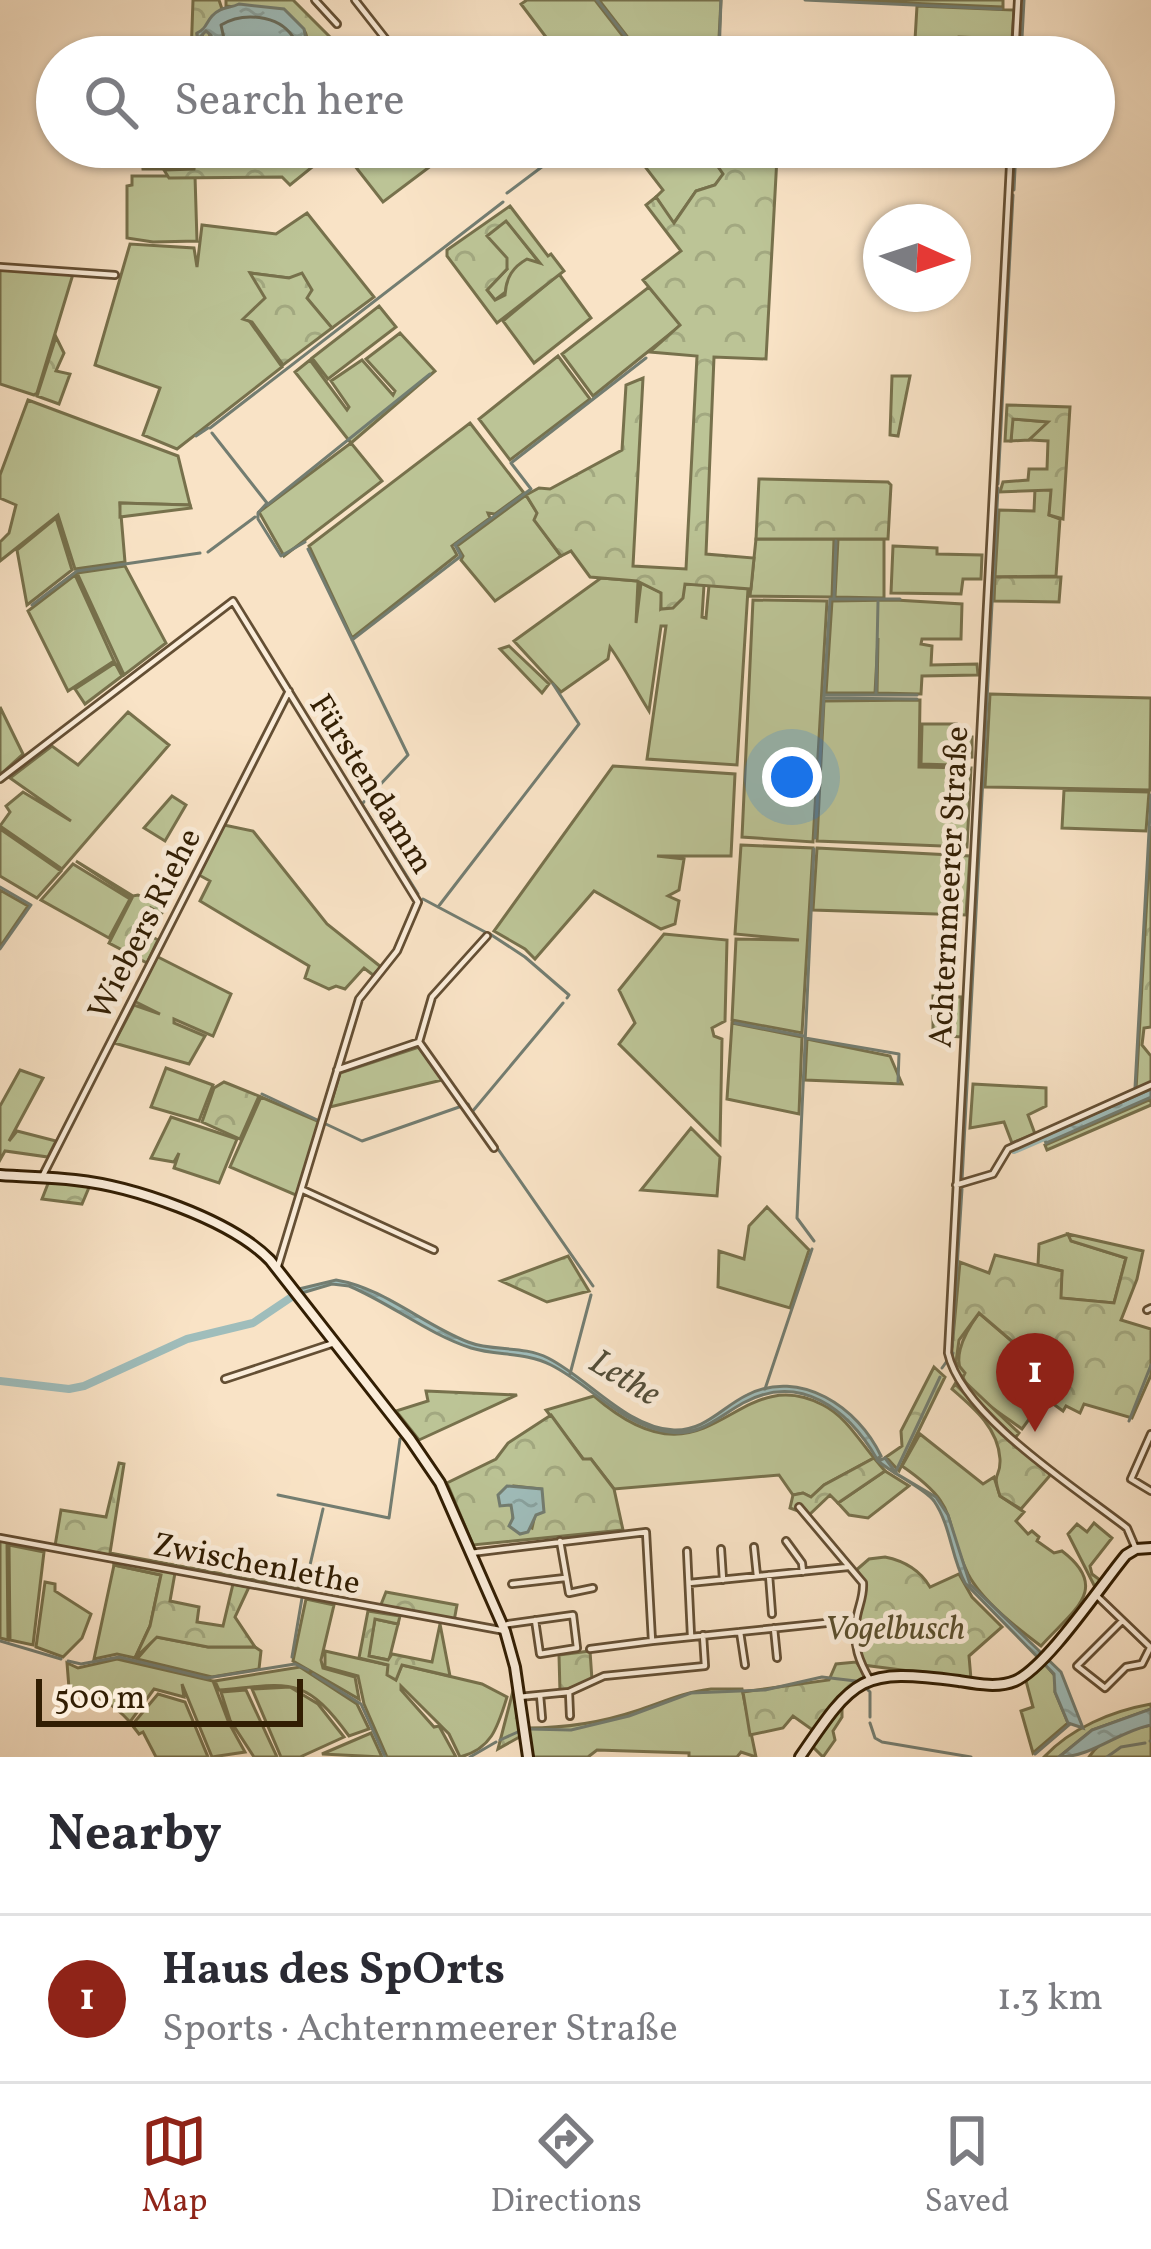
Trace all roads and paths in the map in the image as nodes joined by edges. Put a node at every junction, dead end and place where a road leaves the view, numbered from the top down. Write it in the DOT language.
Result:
graph roads {
  1 [pos="315,0"];
  2 [pos="355,0"];
  3 [pos="1018,0"];
  4 [pos="338,24"];
  5 [pos="383,36"];
  6 [pos="1016,36"];
  7 [pos="1010,168"];
  8 [pos="0,267"];
  9 [pos="115,275"];
  10 [pos="289,691"];
  11 [pos="0,779"];
  12 [pos="487,936"];
  13 [pos="418,1042"];
  14 [pos="338,1070"];
  15 [pos="1151,1085"];
  16 [pos="494,1148"];
  17 [pos="0,1175"];
  18 [pos="42,1178"];
  19 [pos="956,1185"];
  20 [pos="303,1190"];
  21 [pos="434,1250"];
  22 [pos="277,1268"];
  23 [pos="334,1342"];
  24 [pos="225,1379"];
  25 [pos="1151,1434"];
  26 [pos="1151,1490"];
  27 [pos="799,1508"];
  28 [pos="0,1538"];
  29 [pos="560,1540"];
  30 [pos="786,1541"];
  31 [pos="754,1547"];
  32 [pos="1151,1548"];
  33 [pos="721,1549"];
  34 [pos="1136,1549"];
  35 [pos="687,1551"];
  36 [pos="471,1553"];
  37 [pos="848,1567"];
  38 [pos="803,1572"];
  39 [pos="757,1576"];
  40 [pos="769,1576"];
  41 [pos="565,1578"];
  42 [pos="723,1580"];
  43 [pos="688,1583"];
  44 [pos="512,1584"];
  45 [pos="593,1588"];
  46 [pos="1094,1594"];
  47 [pos="772,1614"];
  48 [pos="535,1620"];
  49 [pos="855,1620"];
  50 [pos="1122,1621"];
  51 [pos="504,1628"];
  52 [pos="773,1628"];
  53 [pos="740,1632"];
  54 [pos="703,1635"];
  55 [pos="691,1636"];
  56 [pos="652,1641"];
  57 [pos="1151,1648"];
  58 [pos="590,1649"];
  59 [pos="777,1658"];
  60 [pos="745,1665"];
  61 [pos="870,1680"];
  62 [pos="569,1692"];
  63 [pos="519,1694"];
  64 [pos="539,1695"];
  65 [pos="570,1716"];
  66 [pos="542,1718"];
  67 [pos="528,1757"];
  68 [pos="800,1757"];
  1 -- 4 [label="street"];
  2 -- 5 [label="street"];
  3 -- 6 [label="street"];
  7 -- 19 [label="street, Achternmeerer Straße"];
  8 -- 9 [label="street"];
  10 -- 11 [label="street, Fürstendamm"];
  10 -- 14 [label="street, Fürstendamm"];
  10 -- 18 [label="street, Wiebers Riehe"];
  12 -- 13 [label="street"];
  13 -- 14 [label="street"];
  13 -- 16 [label="street"];
  14 -- 20 [label="street, Fürstendamm"];
  15 -- 19 [label="street"];
  17 -- 18 [label="street"];
  18 -- 22 [label="street"];
  19 -- 34 [label="street, Achternmeerer Straße"];
  20 -- 21 [label="street"];
  20 -- 22 [label="street, Fürstendamm"];
  22 -- 23 [label="street"];
  23 -- 24 [label="street"];
  23 -- 36 [label="street"];
  25 -- 26 [label="street"];
  27 -- 37 [label="street"];
  28 -- 51 [label="street, Zwischenlethe"];
  29 -- 36 [label="street"];
  29 -- 41 [label="street"];
  29 -- 56 [label="street"];
  30 -- 38 [label="street"];
  31 -- 39 [label="street"];
  32 -- 34 [label="street"];
  33 -- 42 [label="street"];
  34 -- 46 [label="street"];
  35 -- 43 [label="street"];
  36 -- 51 [label="street"];
  37 -- 38 [label="street"];
  37 -- 49 [label="street"];
  38 -- 40 [label="street"];
  39 -- 40 [label="street"];
  39 -- 42 [label="street"];
  40 -- 47 [label="street"];
  41 -- 44 [label="street"];
  41 -- 45 [label="street"];
  42 -- 43 [label="street"];
  43 -- 55 [label="street"];
  46 -- 50 [label="street"];
  46 -- 61 [label="street"];
  48 -- 48 [label="street"];
  48 -- 51 [label="street"];
  49 -- 52 [label="street"];
  49 -- 61 [label="street"];
  50 -- 57 [label="street"];
  50 -- 57 [label="street"];
  51 -- 63 [label="street"];
  52 -- 53 [label="street"];
  52 -- 59 [label="street"];
  53 -- 54 [label="street"];
  53 -- 60 [label="street"];
  54 -- 55 [label="street"];
  54 -- 62 [label="street"];
  55 -- 56 [label="street"];
  56 -- 58 [label="street"];
  61 -- 68 [label="street"];
  62 -- 64 [label="street"];
  62 -- 65 [label="street"];
  63 -- 64 [label="street"];
  63 -- 67 [label="street"];
  64 -- 66 [label="street"];
}
